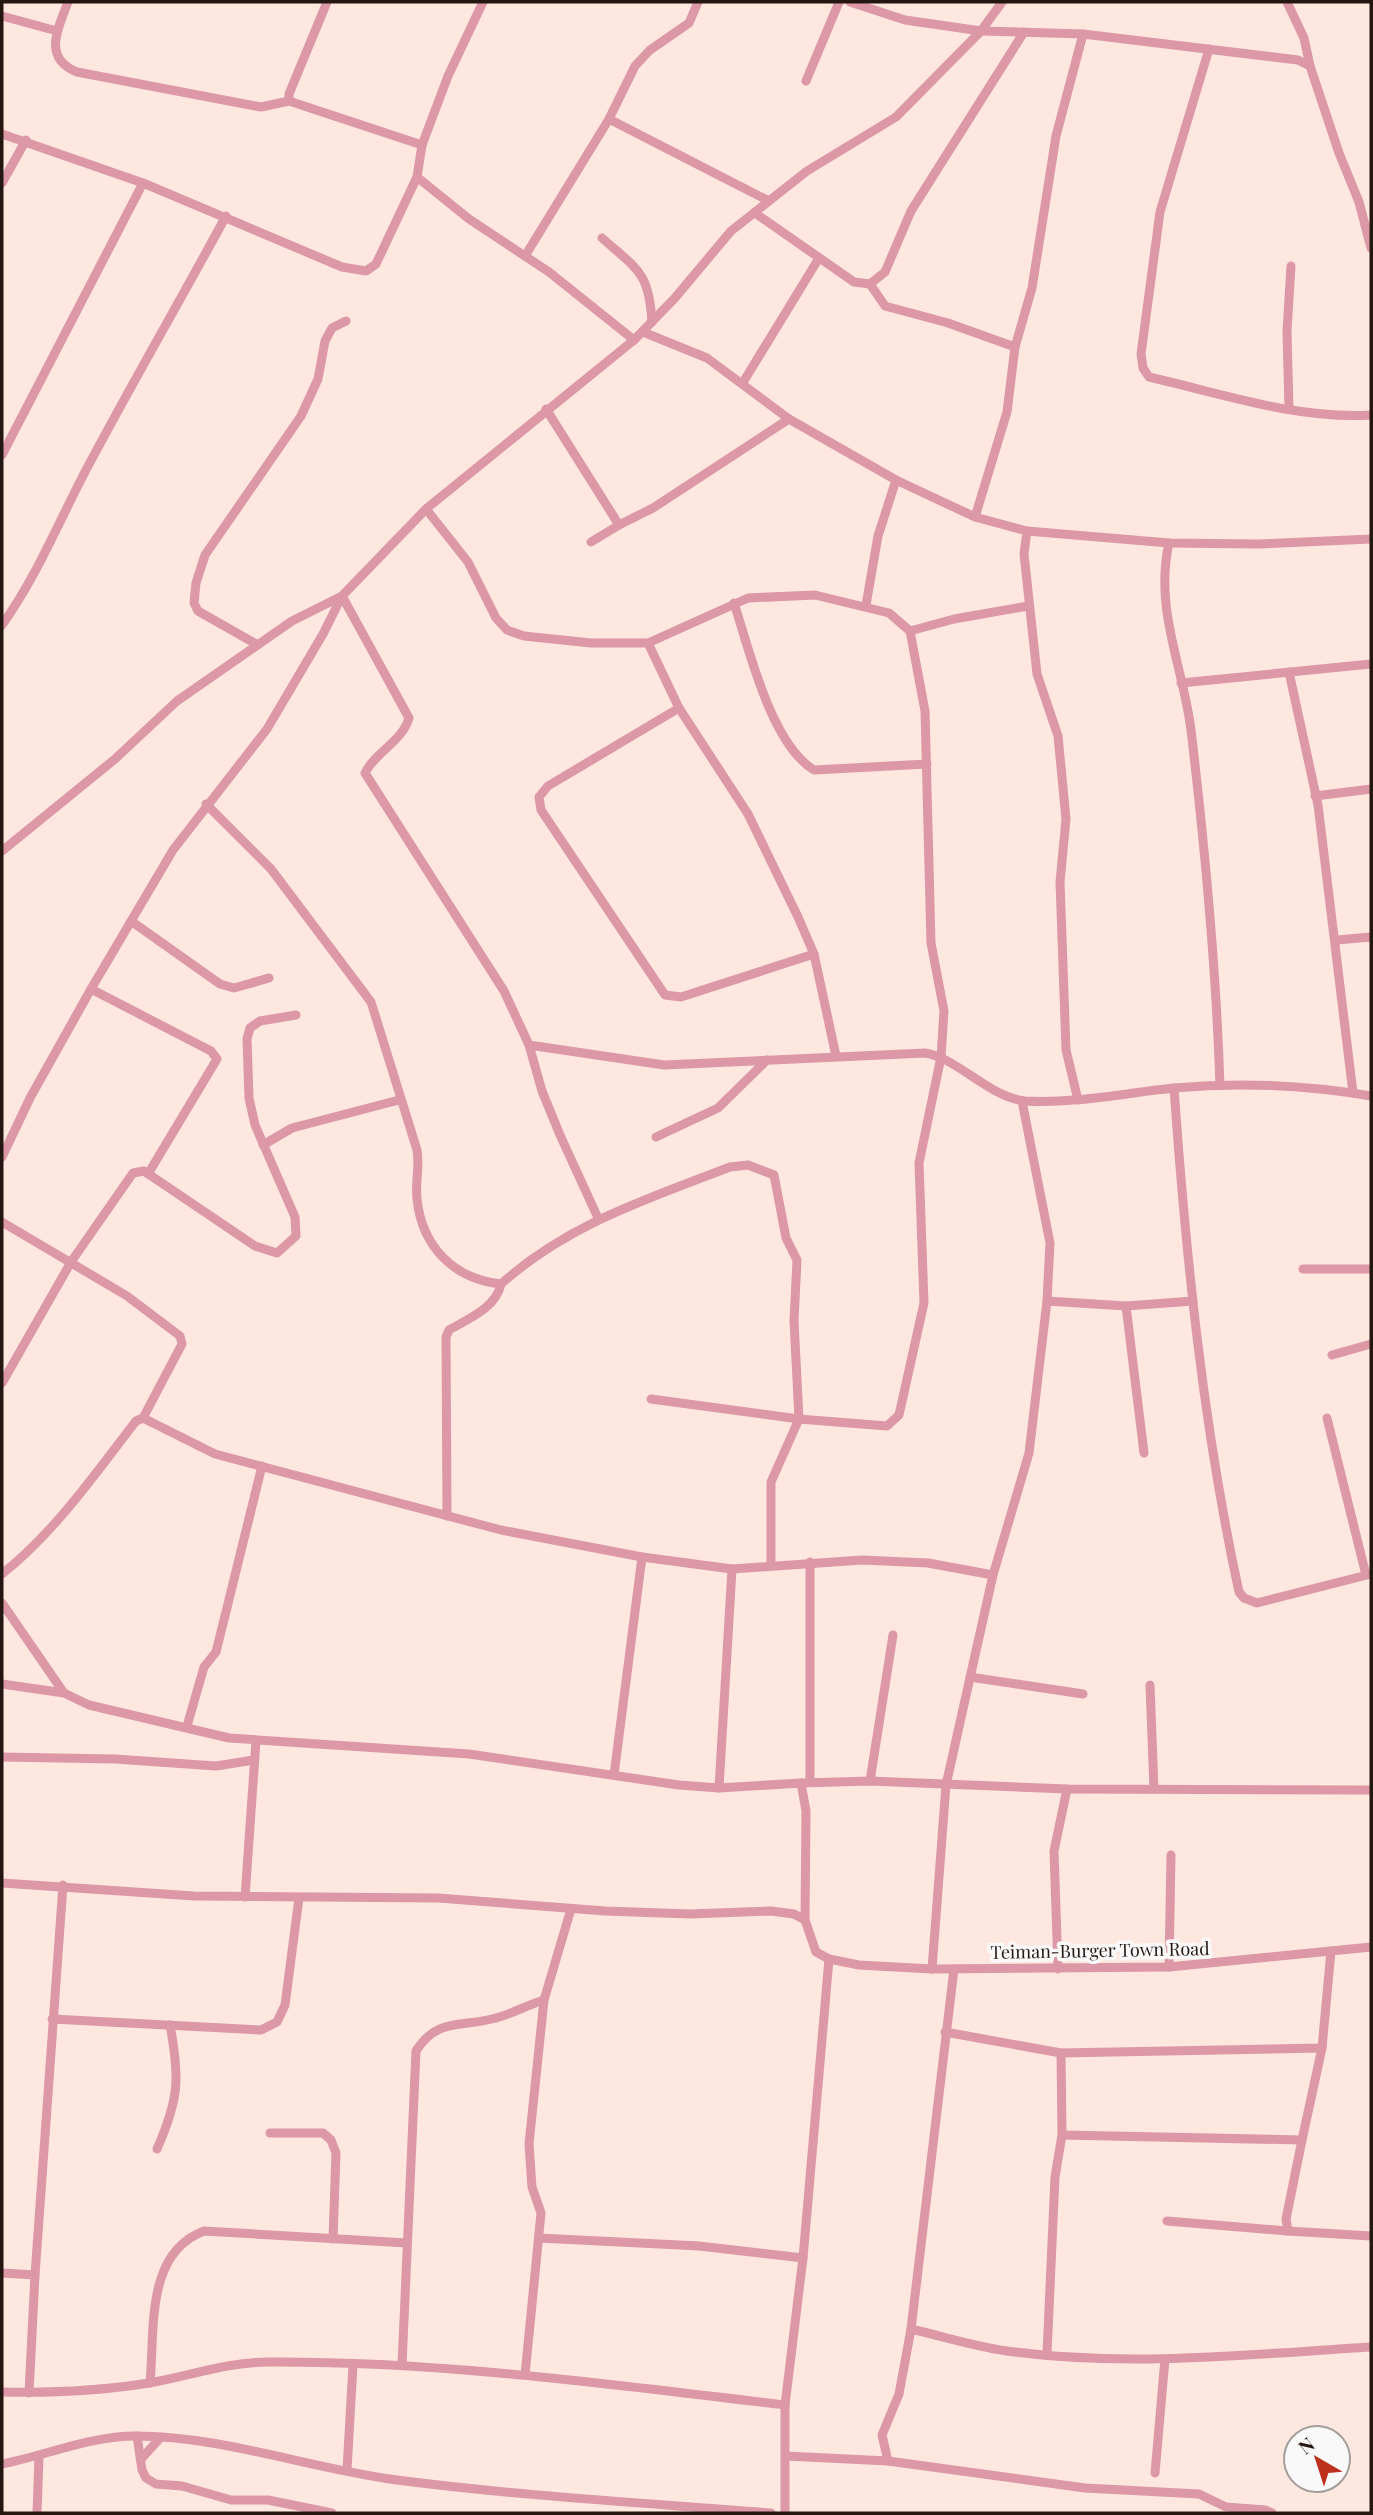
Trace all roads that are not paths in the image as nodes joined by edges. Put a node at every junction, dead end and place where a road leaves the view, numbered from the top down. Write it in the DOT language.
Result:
graph roads {
  1 [pos="68,2"];
  2 [pos="327,2"];
  3 [pos="483,2"];
  4 [pos="698,2"];
  5 [pos="839,2"];
  6 [pos="850,2"];
  7 [pos="1002,2"];
  8 [pos="1287,2"];
  9 [pos="2,16"];
  10 [pos="58,31"];
  11 [pos="981,31"];
  12 [pos="1024,32"];
  13 [pos="1083,34"];
  14 [pos="1209,50"];
  15 [pos="1310,66"];
  16 [pos="806,81"];
  17 [pos="289,101"];
  18 [pos="609,119"];
  19 [pos="2,134"];
  20 [pos="26,141"];
  21 [pos="422,145"];
  22 [pos="417,177"];
  23 [pos="2,183"];
  24 [pos="143,183"];
  25 [pos="769,201"];
  26 [pos="755,213"];
  27 [pos="226,216"];
  28 [pos="602,238"];
  29 [pos="1371,248"];
  30 [pos="524,256"];
  31 [pos="819,258"];
  32 [pos="1291,266"];
  33 [pos="870,284"];
  34 [pos="346,321"];
  35 [pos="652,322"];
  36 [pos="643,331"];
  37 [pos="634,340"];
  38 [pos="1015,347"];
  39 [pos="742,384"];
  40 [pos="546,409"];
  41 [pos="1289,409"];
  42 [pos="1371,415"];
  43 [pos="789,419"];
  44 [pos="2,455"];
  45 [pos="896,480"];
  46 [pos="426,509"];
  47 [pos="975,517"];
  48 [pos="619,525"];
  49 [pos="1027,531"];
  50 [pos="1371,539"];
  51 [pos="591,542"];
  52 [pos="1169,543"];
  53 [pos="342,596"];
  54 [pos="734,603"];
  55 [pos="866,606"];
  56 [pos="1028,606"];
  57 [pos="2,625"];
  58 [pos="910,631"];
  59 [pos="648,643"];
  60 [pos="258,645"];
  61 [pos="1371,664"];
  62 [pos="1289,673"];
  63 [pos="1181,683"];
  64 [pos="680,708"];
  65 [pos="927,764"];
  66 [pos="1371,789"];
  67 [pos="1315,796"];
  68 [pos="206,804"];
  69 [pos="2,851"];
  70 [pos="131,921"];
  71 [pos="1371,937"];
  72 [pos="1337,940"];
  73 [pos="814,954"];
  74 [pos="269,978"];
  75 [pos="91,989"];
  76 [pos="296,1015"];
  77 [pos="529,1045"];
  78 [pos="836,1056"];
  79 [pos="941,1057"];
  80 [pos="767,1060"];
  81 [pos="1220,1084"];
  82 [pos="1174,1088"];
  83 [pos="1353,1093"];
  84 [pos="1371,1096"];
  85 [pos="399,1100"];
  86 [pos="1078,1100"];
  87 [pos="1022,1101"];
  88 [pos="656,1137"];
  89 [pos="263,1145"];
  90 [pos="2,1157"];
  91 [pos="148,1174"];
  92 [pos="597,1218"];
  93 [pos="2,1222"];
  94 [pos="71,1262"];
  95 [pos="1303,1269"];
  96 [pos="1371,1269"];
  97 [pos="501,1284"];
  98 [pos="1047,1301"];
  99 [pos="1193,1301"];
  100 [pos="1126,1306"];
  101 [pos="1371,1344"];
  102 [pos="1332,1355"];
  103 [pos="2,1383"];
  104 [pos="651,1399"];
  105 [pos="143,1418"];
  106 [pos="1327,1418"];
  107 [pos="799,1419"];
  108 [pos="1144,1453"];
  109 [pos="262,1466"];
  110 [pos="447,1516"];
  111 [pos="642,1557"];
  112 [pos="810,1562"];
  113 [pos="771,1564"];
  114 [pos="732,1569"];
  115 [pos="2,1574"];
  116 [pos="993,1575"];
  117 [pos="1369,1575"];
  118 [pos="2,1603"];
  119 [pos="892,1635"];
  120 [pos="970,1677"];
  121 [pos="2,1684"];
  122 [pos="1150,1685"];
  123 [pos="64,1693"];
  124 [pos="1083,1694"];
  125 [pos="187,1726"];
  126 [pos="256,1741"];
  127 [pos="2,1757"];
  128 [pos="254,1760"];
  129 [pos="614,1775"];
  130 [pos="870,1781"];
  131 [pos="806,1782"];
  132 [pos="946,1785"];
  133 [pos="719,1788"];
  134 [pos="1067,1789"];
  135 [pos="1154,1789"];
  136 [pos="1371,1790"];
  137 [pos="1171,1855"];
  138 [pos="2,1883"];
  139 [pos="64,1885"];
  140 [pos="245,1897"];
  141 [pos="299,1898"];
  142 [pos="571,1909"];
  143 [pos="804,1920"];
  144 [pos="1371,1947"];
  145 [pos="1331,1951"];
  146 [pos="830,1959"];
  147 [pos="1169,1967"];
  148 [pos="932,1969"];
  149 [pos="954,1969"];
  150 [pos="1058,1969"];
  151 [pos="544,2000"];
  152 [pos="52,2019"];
  153 [pos="170,2025"];
  154 [pos="945,2032"];
  155 [pos="1322,2048"];
  156 [pos="1061,2053"];
  157 [pos="270,2133"];
  158 [pos="1062,2135"];
  159 [pos="1302,2140"];
  160 [pos="157,2149"];
  161 [pos="1167,2221"];
  162 [pos="1288,2231"];
  163 [pos="1371,2236"];
  164 [pos="539,2238"];
  165 [pos="333,2239"];
  166 [pos="407,2243"];
  167 [pos="803,2258"];
  168 [pos="2,2273"];
  169 [pos="35,2275"];
  170 [pos="911,2329"];
  171 [pos="1371,2347"];
  172 [pos="1047,2354"];
  173 [pos="1165,2359"];
  174 [pos="353,2365"];
  175 [pos="402,2365"];
  176 [pos="525,2375"];
  177 [pos="150,2383"];
  178 [pos="2,2392"];
  179 [pos="29,2393"];
  180 [pos="785,2404"];
  181 [pos="137,2436"];
  182 [pos="161,2437"];
  183 [pos="786,2456"];
  184 [pos="39,2457"];
  185 [pos="142,2458"];
  186 [pos="888,2461"];
  187 [pos="2,2464"];
  188 [pos="347,2470"];
  189 [pos="1155,2473"];
  190 [pos="37,2513"];
  191 [pos="332,2513"];
  192 [pos="771,2513"];
  193 [pos="785,2513"];
  194 [pos="1272,2513"];
  1 -- 10 [label="street"];
  2 -- 17 [label="street"];
  3 -- 21 [label="street"];
  4 -- 18 [label="street"];
  5 -- 16 [label="street"];
  6 -- 11 [label="street"];
  7 -- 11 [label="street"];
  8 -- 15 [label="street"];
  9 -- 10 [label="street"];
  10 -- 17 [label="street"];
  11 -- 12 [label="street"];
  11 -- 25 [label="street"];
  12 -- 13 [label="street"];
  12 -- 33 [label="street"];
  13 -- 14 [label="street"];
  13 -- 38 [label="street"];
  14 -- 15 [label="street"];
  14 -- 41 [label="street"];
  15 -- 29 [label="street"];
  17 -- 21 [label="street"];
  18 -- 25 [label="street"];
  18 -- 30 [label="street"];
  19 -- 20 [label="street"];
  20 -- 23 [label="street"];
  20 -- 24 [label="street"];
  21 -- 22 [label="street"];
  22 -- 27 [label="street"];
  22 -- 30 [label="street"];
  24 -- 27 [label="street"];
  24 -- 44 [label="street"];
  25 -- 26 [label="street"];
  26 -- 31 [label="street"];
  26 -- 35 [label="street"];
  27 -- 57 [label="street"];
  28 -- 35 [label="street"];
  30 -- 37 [label="street"];
  31 -- 33 [label="street"];
  31 -- 39 [label="street"];
  32 -- 41 [label="street"];
  33 -- 38 [label="street"];
  34 -- 60 [label="street"];
  35 -- 36 [label="street"];
  36 -- 37 [label="street"];
  36 -- 39 [label="street"];
  37 -- 40 [label="street"];
  38 -- 47 [label="street"];
  39 -- 43 [label="street"];
  40 -- 46 [label="street"];
  40 -- 48 [label="street"];
  41 -- 42 [label="street"];
  43 -- 45 [label="street"];
  43 -- 48 [label="street"];
  45 -- 47 [label="street"];
  45 -- 55 [label="street"];
  46 -- 53 [label="street"];
  46 -- 59 [label="street"];
  47 -- 49 [label="street"];
  48 -- 51 [label="street"];
  49 -- 52 [label="street"];
  49 -- 56 [label="street"];
  50 -- 52 [label="street"];
  52 -- 63 [label="street"];
  53 -- 60 [label="street"];
  53 -- 68 [label="street"];
  53 -- 77 [label="street"];
  54 -- 55 [label="street"];
  54 -- 59 [label="street"];
  54 -- 65 [label="street"];
  55 -- 58 [label="street"];
  56 -- 58 [label="street"];
  56 -- 86 [label="street"];
  58 -- 65 [label="street"];
  59 -- 64 [label="street"];
  60 -- 69 [label="street"];
  61 -- 62 [label="street"];
  62 -- 63 [label="street"];
  62 -- 67 [label="street"];
  63 -- 81 [label="street"];
  64 -- 73 [label="street"];
  64 -- 73 [label="street"];
  65 -- 79 [label="street"];
  66 -- 67 [label="street"];
  67 -- 72 [label="street"];
  68 -- 70 [label="street"];
  68 -- 85 [label="street"];
  70 -- 74 [label="street"];
  70 -- 75 [label="street"];
  71 -- 72 [label="street"];
  72 -- 83 [label="street"];
  73 -- 78 [label="street"];
  75 -- 90 [label="street"];
  75 -- 91 [label="street"];
  76 -- 89 [label="street"];
  77 -- 80 [label="street"];
  77 -- 92 [label="street"];
  78 -- 79 [label="street"];
  78 -- 80 [label="street"];
  79 -- 87 [label="street"];
  79 -- 107 [label="street"];
  80 -- 88 [label="street"];
  81 -- 82 [label="street"];
  81 -- 83 [label="street"];
  82 -- 86 [label="street"];
  82 -- 99 [label="street"];
  83 -- 84 [label="street"];
  85 -- 89 [label="street"];
  85 -- 97 [label="street"];
  86 -- 87 [label="street"];
  87 -- 98 [label="street"];
  89 -- 91 [label="street"];
  91 -- 94 [label="street"];
  92 -- 97 [label="street"];
  92 -- 107 [label="street"];
  93 -- 94 [label="street"];
  94 -- 103 [label="street"];
  94 -- 105 [label="street"];
  95 -- 96 [label="street"];
  97 -- 110 [label="street"];
  98 -- 100 [label="street"];
  98 -- 116 [label="street"];
  99 -- 100 [label="street"];
  99 -- 117 [label="street"];
  100 -- 108 [label="street"];
  101 -- 102 [label="street"];
  104 -- 107 [label="street"];
  105 -- 109 [label="street"];
  105 -- 115 [label="street"];
  106 -- 117 [label="street"];
  107 -- 113 [label="street"];
  109 -- 110 [label="street"];
  109 -- 125 [label="street"];
  110 -- 111 [label="street"];
  111 -- 114 [label="street"];
  111 -- 129 [label="street"];
  112 -- 113 [label="street"];
  112 -- 116 [label="street"];
  112 -- 131 [label="street"];
  113 -- 114 [label="street"];
  114 -- 133 [label="street"];
  116 -- 120 [label="street"];
  118 -- 123 [label="street"];
  119 -- 130 [label="street"];
  120 -- 124 [label="street"];
  120 -- 132 [label="street"];
  121 -- 123 [label="street"];
  122 -- 135 [label="street"];
  123 -- 125 [label="street"];
  125 -- 126 [label="street"];
  126 -- 128 [label="street"];
  126 -- 129 [label="street"];
  127 -- 128 [label="street"];
  128 -- 140 [label="street"];
  129 -- 133 [label="street"];
  130 -- 131 [label="street"];
  130 -- 132 [label="street"];
  131 -- 133 [label="street"];
  131 -- 143 [label="street"];
  132 -- 134 [label="street"];
  132 -- 148 [label="street"];
  134 -- 135 [label="street"];
  134 -- 150 [label="street"];
  135 -- 136 [label="street"];
  137 -- 147 [label="street"];
  138 -- 139 [label="street"];
  139 -- 140 [label="street"];
  139 -- 152 [label="street"];
  140 -- 141 [label="street"];
  141 -- 142 [label="street"];
  141 -- 153 [label="street"];
  142 -- 143 [label="street"];
  142 -- 151 [label="street"];
  143 -- 146 [label="street"];
  144 -- 145 [label="street, Teiman-Burger Town Road"];
  145 -- 147 [label="street, Teiman-Burger Town Road"];
  145 -- 155 [label="street"];
  146 -- 148 [label="street, Teiman-Burger Town Road"];
  146 -- 167 [label="street"];
  147 -- 150 [label="street, Teiman-Burger Town Road"];
  148 -- 149 [label="street, Teiman-Burger Town Road"];
  149 -- 150 [label="street, Teiman-Burger Town Road"];
  149 -- 154 [label="street"];
  151 -- 164 [label="street"];
  151 -- 166 [label="street"];
  152 -- 153 [label="street"];
  152 -- 169 [label="street"];
  153 -- 160 [label="street"];
  154 -- 156 [label="street"];
  154 -- 170 [label="street"];
  155 -- 156 [label="street"];
  155 -- 159 [label="street"];
  156 -- 158 [label="street"];
  157 -- 165 [label="street"];
  158 -- 159 [label="street"];
  158 -- 172 [label="street"];
  159 -- 162 [label="street"];
  161 -- 162 [label="street"];
  162 -- 163 [label="street"];
  164 -- 167 [label="street"];
  164 -- 176 [label="street"];
  165 -- 166 [label="street"];
  165 -- 177 [label="street"];
  166 -- 175 [label="street"];
  167 -- 180 [label="street"];
  168 -- 169 [label="street"];
  169 -- 179 [label="street"];
  170 -- 172 [label="street"];
  170 -- 186 [label="street"];
  171 -- 173 [label="street"];
  172 -- 173 [label="street"];
  173 -- 189 [label="street"];
  174 -- 175 [label="street"];
  174 -- 177 [label="street"];
  174 -- 188 [label="street"];
  175 -- 176 [label="street"];
  176 -- 180 [label="street"];
  177 -- 179 [label="street"];
  178 -- 179 [label="street"];
  180 -- 183 [label="street"];
  181 -- 182 [label="street"];
  181 -- 184 [label="street"];
  181 -- 185 [label="street"];
  182 -- 185 [label="street"];
  182 -- 188 [label="street"];
  183 -- 186 [label="street"];
  183 -- 193 [label="street"];
  184 -- 187 [label="street"];
  184 -- 190 [label="street"];
  185 -- 191 [label="street"];
  186 -- 194 [label="street"];
  188 -- 192 [label="street"];
}
